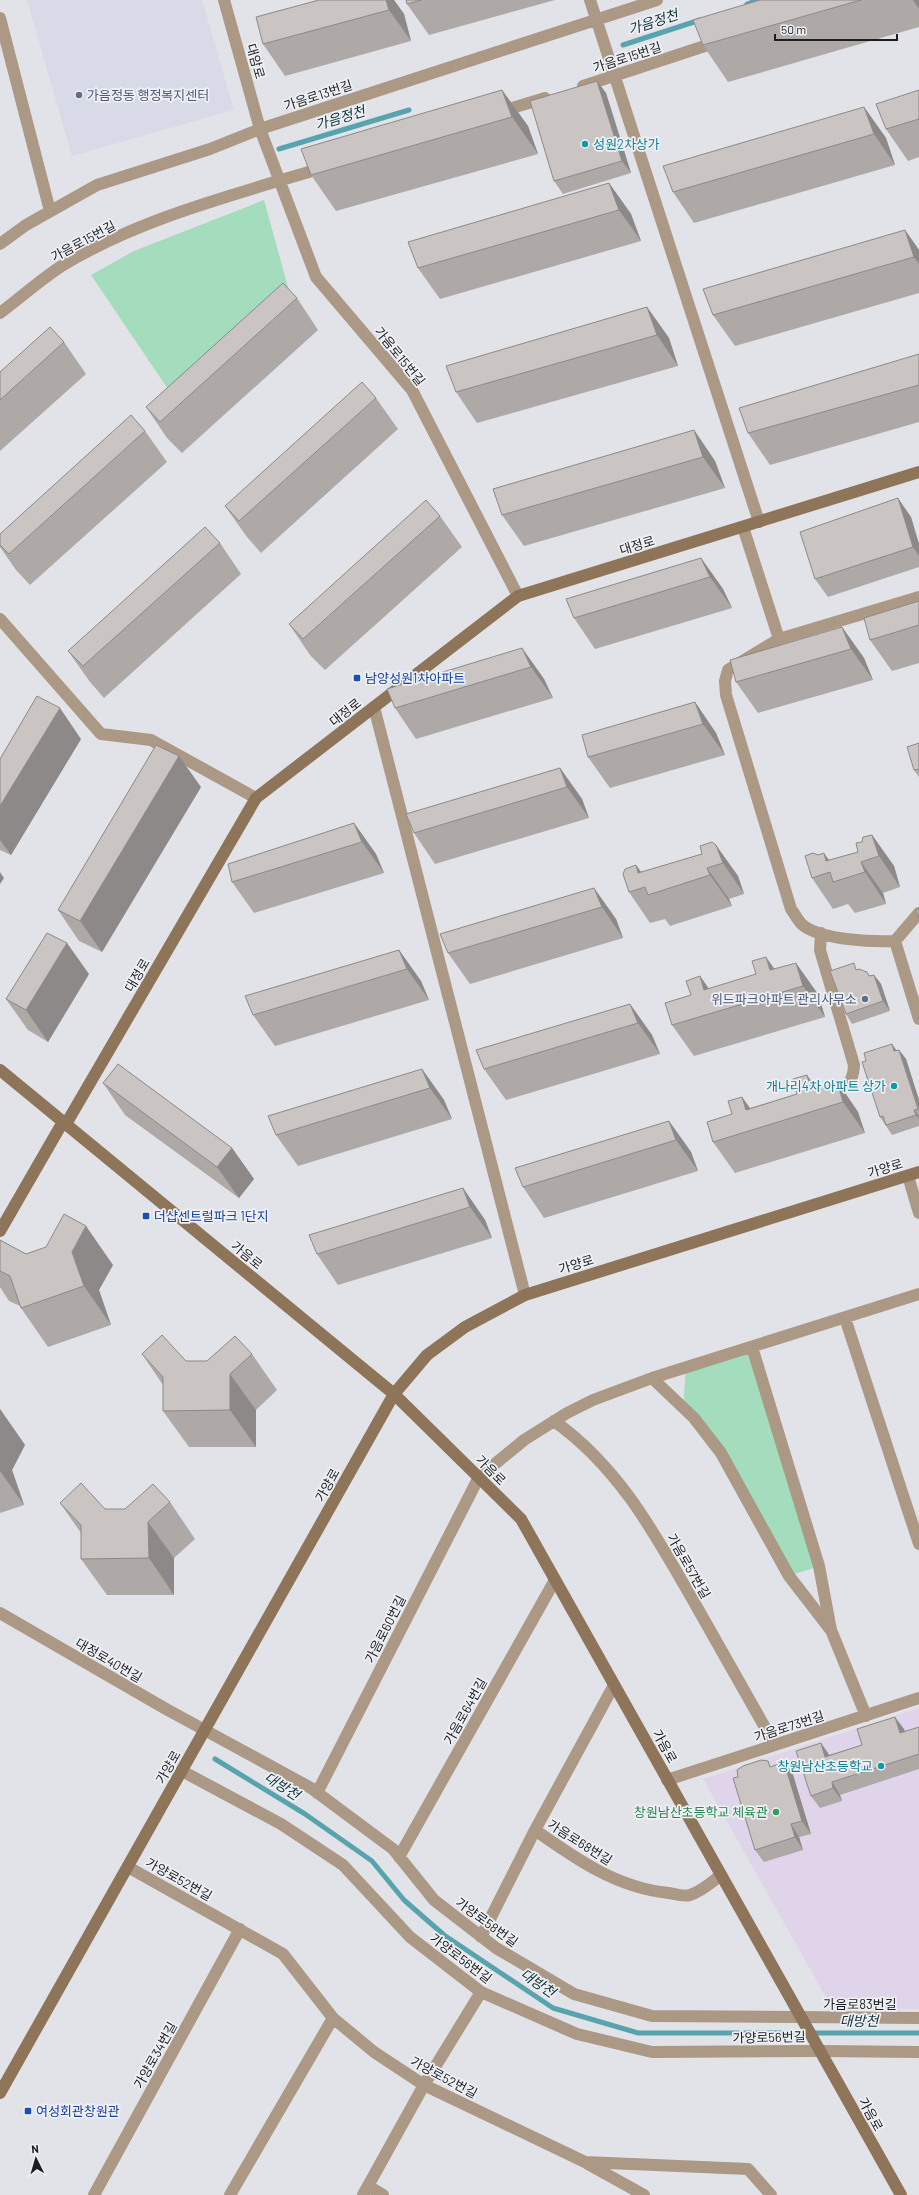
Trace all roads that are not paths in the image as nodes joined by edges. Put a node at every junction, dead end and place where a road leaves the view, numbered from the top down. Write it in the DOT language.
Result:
graph roads {
  1 [pos="224,0"];
  2 [pos="590,0"];
  3 [pos="657,0"];
  4 [pos="0,18"];
  5 [pos="595,20"];
  6 [pos="733,37"];
  7 [pos="4,50"];
  8 [pos="614,77"];
  9 [pos="568,91"];
  10 [pos="553,96"];
  11 [pos="485,117"];
  12 [pos="260,129"];
  13 [pos="333,164"];
  14 [pos="280,181"];
  15 [pos="50,211"];
  16 [pos="0,244"];
  17 [pos="0,313"];
  18 [pos="919,472"];
  19 [pos="759,522"];
  20 [pos="743,527"];
  21 [pos="518,596"];
  22 [pos="919,597"];
  23 [pos="0,619"];
  24 [pos="778,639"];
  25 [pos="374,707"];
  26 [pos="256,798"];
  27 [pos="919,913"];
  28 [pos="821,933"];
  29 [pos="895,941"];
  30 [pos="919,1019"];
  31 [pos="0,1070"];
  32 [pos="817,1095"];
  33 [pos="66,1124"];
  34 [pos="913,1174"];
  35 [pos="919,1213"];
  36 [pos="0,1231"];
  37 [pos="919,1294"];
  38 [pos="525,1295"];
  39 [pos="845,1318"];
  40 [pos="752,1347"];
  41 [pos="652,1378"];
  42 [pos="394,1394"];
  43 [pos="554,1421"];
  44 [pos="479,1477"];
  45 [pos="919,1544"];
  46 [pos="555,1580"];
  47 [pos="0,1613"];
  48 [pos="831,1630"];
  49 [pos="614,1685"];
  50 [pos="919,1698"];
  51 [pos="866,1716"];
  52 [pos="205,1730"];
  53 [pos="775,1744"];
  54 [pos="182,1771"];
  55 [pos="667,1780"];
  56 [pos="317,1793"];
  57 [pos="535,1830"];
  58 [pos="399,1857"];
  59 [pos="128,1867"];
  60 [pos="720,1875"];
  61 [pos="240,1929"];
  62 [pos="481,1937"];
  63 [pos="481,1992"];
  64 [pos="333,2018"];
  65 [pos="919,2018"];
  66 [pos="802,2020"];
  67 [pos="818,2048"];
  68 [pos="919,2052"];
  69 [pos="424,2085"];
  70 [pos="0,2093"];
  71 [pos="585,2162"];
  72 [pos="366,2191"];
  73 [pos="896,2193"];
  74 [pos="94,2195"];
  75 [pos="230,2195"];
  76 [pos="383,2195"];
  77 [pos="644,2195"];
  78 [pos="771,2195"];
  1 -- 12 [label="street, 대암로"];
  2 -- 5 [label="street"];
  3 -- 5 [label="street, 가음로13번길"];
  4 -- 7 [label="street"];
  5 -- 8 [label="street"];
  5 -- 12 [label="street, 가음로13번길"];
  6 -- 8 [label="street, 가음로15번길"];
  7 -- 15 [label="street"];
  8 -- 9 [label="street, 가음로15번길"];
  8 -- 19 [label="street"];
  10 -- 11 [label="street"];
  12 -- 14 [label="street, 대암로"];
  12 -- 15 [label="street, 가음로13번길"];
  13 -- 14 [label="street, 가음로15번길"];
  14 -- 17 [label="street, 가음로15번길"];
  14 -- 21 [label="street, 가음로15번길"];
  15 -- 16 [label="street, 가음로13번길"];
  18 -- 19 [label="street, 대정로"];
  19 -- 20 [label="street, 대정로"];
  20 -- 21 [label="street, 대정로"];
  20 -- 24 [label="street"];
  21 -- 25 [label="street, 대정로"];
  22 -- 24 [label="street"];
  23 -- 26 [label="street"];
  24 -- 28 [label="street"];
  25 -- 26 [label="street, 대정로"];
  25 -- 38 [label="street"];
  26 -- 33 [label="street, 대정로"];
  27 -- 29 [label="street"];
  28 -- 29 [label="street"];
  28 -- 32 [label="street"];
  29 -- 30 [label="street"];
  31 -- 33 [label="street, 가음로"];
  33 -- 36 [label="street, 대정로"];
  33 -- 42 [label="street, 가음로"];
  34 -- 35 [label="street"];
  34 -- 38 [label="street, 가양로"];
  37 -- 39 [label="street"];
  38 -- 42 [label="street, 가양로"];
  39 -- 40 [label="street"];
  39 -- 45 [label="street"];
  40 -- 41 [label="street"];
  40 -- 48 [label="street"];
  41 -- 43 [label="street"];
  41 -- 48 [label="street"];
  42 -- 44 [label="street, 가음로"];
  42 -- 52 [label="street, 가양로"];
  43 -- 44 [label="street"];
  43 -- 53 [label="street, 가음로57번길"];
  44 -- 46 [label="street, 가음로"];
  44 -- 56 [label="street, 가음로60번길"];
  46 -- 49 [label="street, 가음로"];
  46 -- 58 [label="street, 가음로64번길"];
  47 -- 52 [label="street, 대정로40번길"];
  48 -- 51 [label="street"];
  49 -- 55 [label="street, 가음로"];
  49 -- 57 [label="street, 가음로68번길"];
  50 -- 51 [label="street, 가음로73번길"];
  51 -- 53 [label="street, 가음로73번길"];
  52 -- 54 [label="street, 가양로"];
  52 -- 56 [label="street, 가양로58번길"];
  53 -- 55 [label="street, 가음로73번길"];
  54 -- 59 [label="street, 가양로"];
  54 -- 63 [label="street, 가양로56번길"];
  55 -- 60 [label="street, 가음로"];
  56 -- 58 [label="street, 가양로58번길"];
  57 -- 60 [label="street, 가음로68번길"];
  57 -- 62 [label="street, 가음로68번길"];
  58 -- 62 [label="street, 가양로58번길"];
  59 -- 61 [label="street, 가양로52번길"];
  59 -- 70 [label="street, 가양로"];
  60 -- 66 [label="street, 가음로"];
  61 -- 64 [label="street, 가양로52번길"];
  61 -- 74 [label="street, 가양로34번길"];
  62 -- 66 [label="street, 가양로58번길"];
  63 -- 67 [label="street, 가양로56번길"];
  63 -- 69 [label="street"];
  64 -- 69 [label="street, 가양로52번길"];
  64 -- 75 [label="street"];
  65 -- 66 [label="street, 가음로83번길"];
  66 -- 67 [label="street, 가음로"];
  67 -- 68 [label="street, 가양로56번길"];
  67 -- 73 [label="street, 가음로"];
  69 -- 71 [label="street, 가양로52번길"];
  69 -- 72 [label="street"];
  71 -- 77 [label="street"];
  71 -- 78 [label="street, 가양로52번길"];
  72 -- 76 [label="street"];
}
